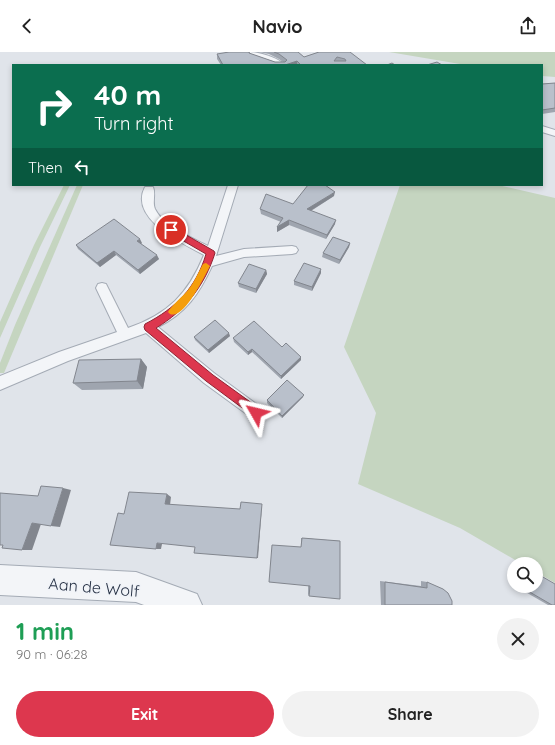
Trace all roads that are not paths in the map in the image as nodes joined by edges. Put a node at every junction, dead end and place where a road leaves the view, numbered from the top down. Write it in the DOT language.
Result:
graph roads {
  1 [pos="253,54"];
  2 [pos="280,64"];
  3 [pos="543,130"];
  4 [pos="555,133"];
  5 [pos="233,186"];
  6 [pos="149,190"];
  7 [pos="292,250"];
  8 [pos="209,258"];
  9 [pos="102,288"];
  10 [pos="148,327"];
  11 [pos="125,335"];
  12 [pos="0,384"];
  13 [pos="256,413"];
  14 [pos="0,580"];
  15 [pos="186,605"];
  1 -- 2 [label="lane"];
  3 -- 4 [label="lane"];
  5 -- 8 [label="lane"];
  6 -- 8 [label="lane"];
  7 -- 8 [label="lane"];
  8 -- 10 [label="lane"];
  9 -- 11 [label="lane"];
  10 -- 11 [label="lane"];
  10 -- 13 [label="lane"];
  11 -- 12 [label="lane"];
  14 -- 15 [label="street, Aan de Wolf"];
}
